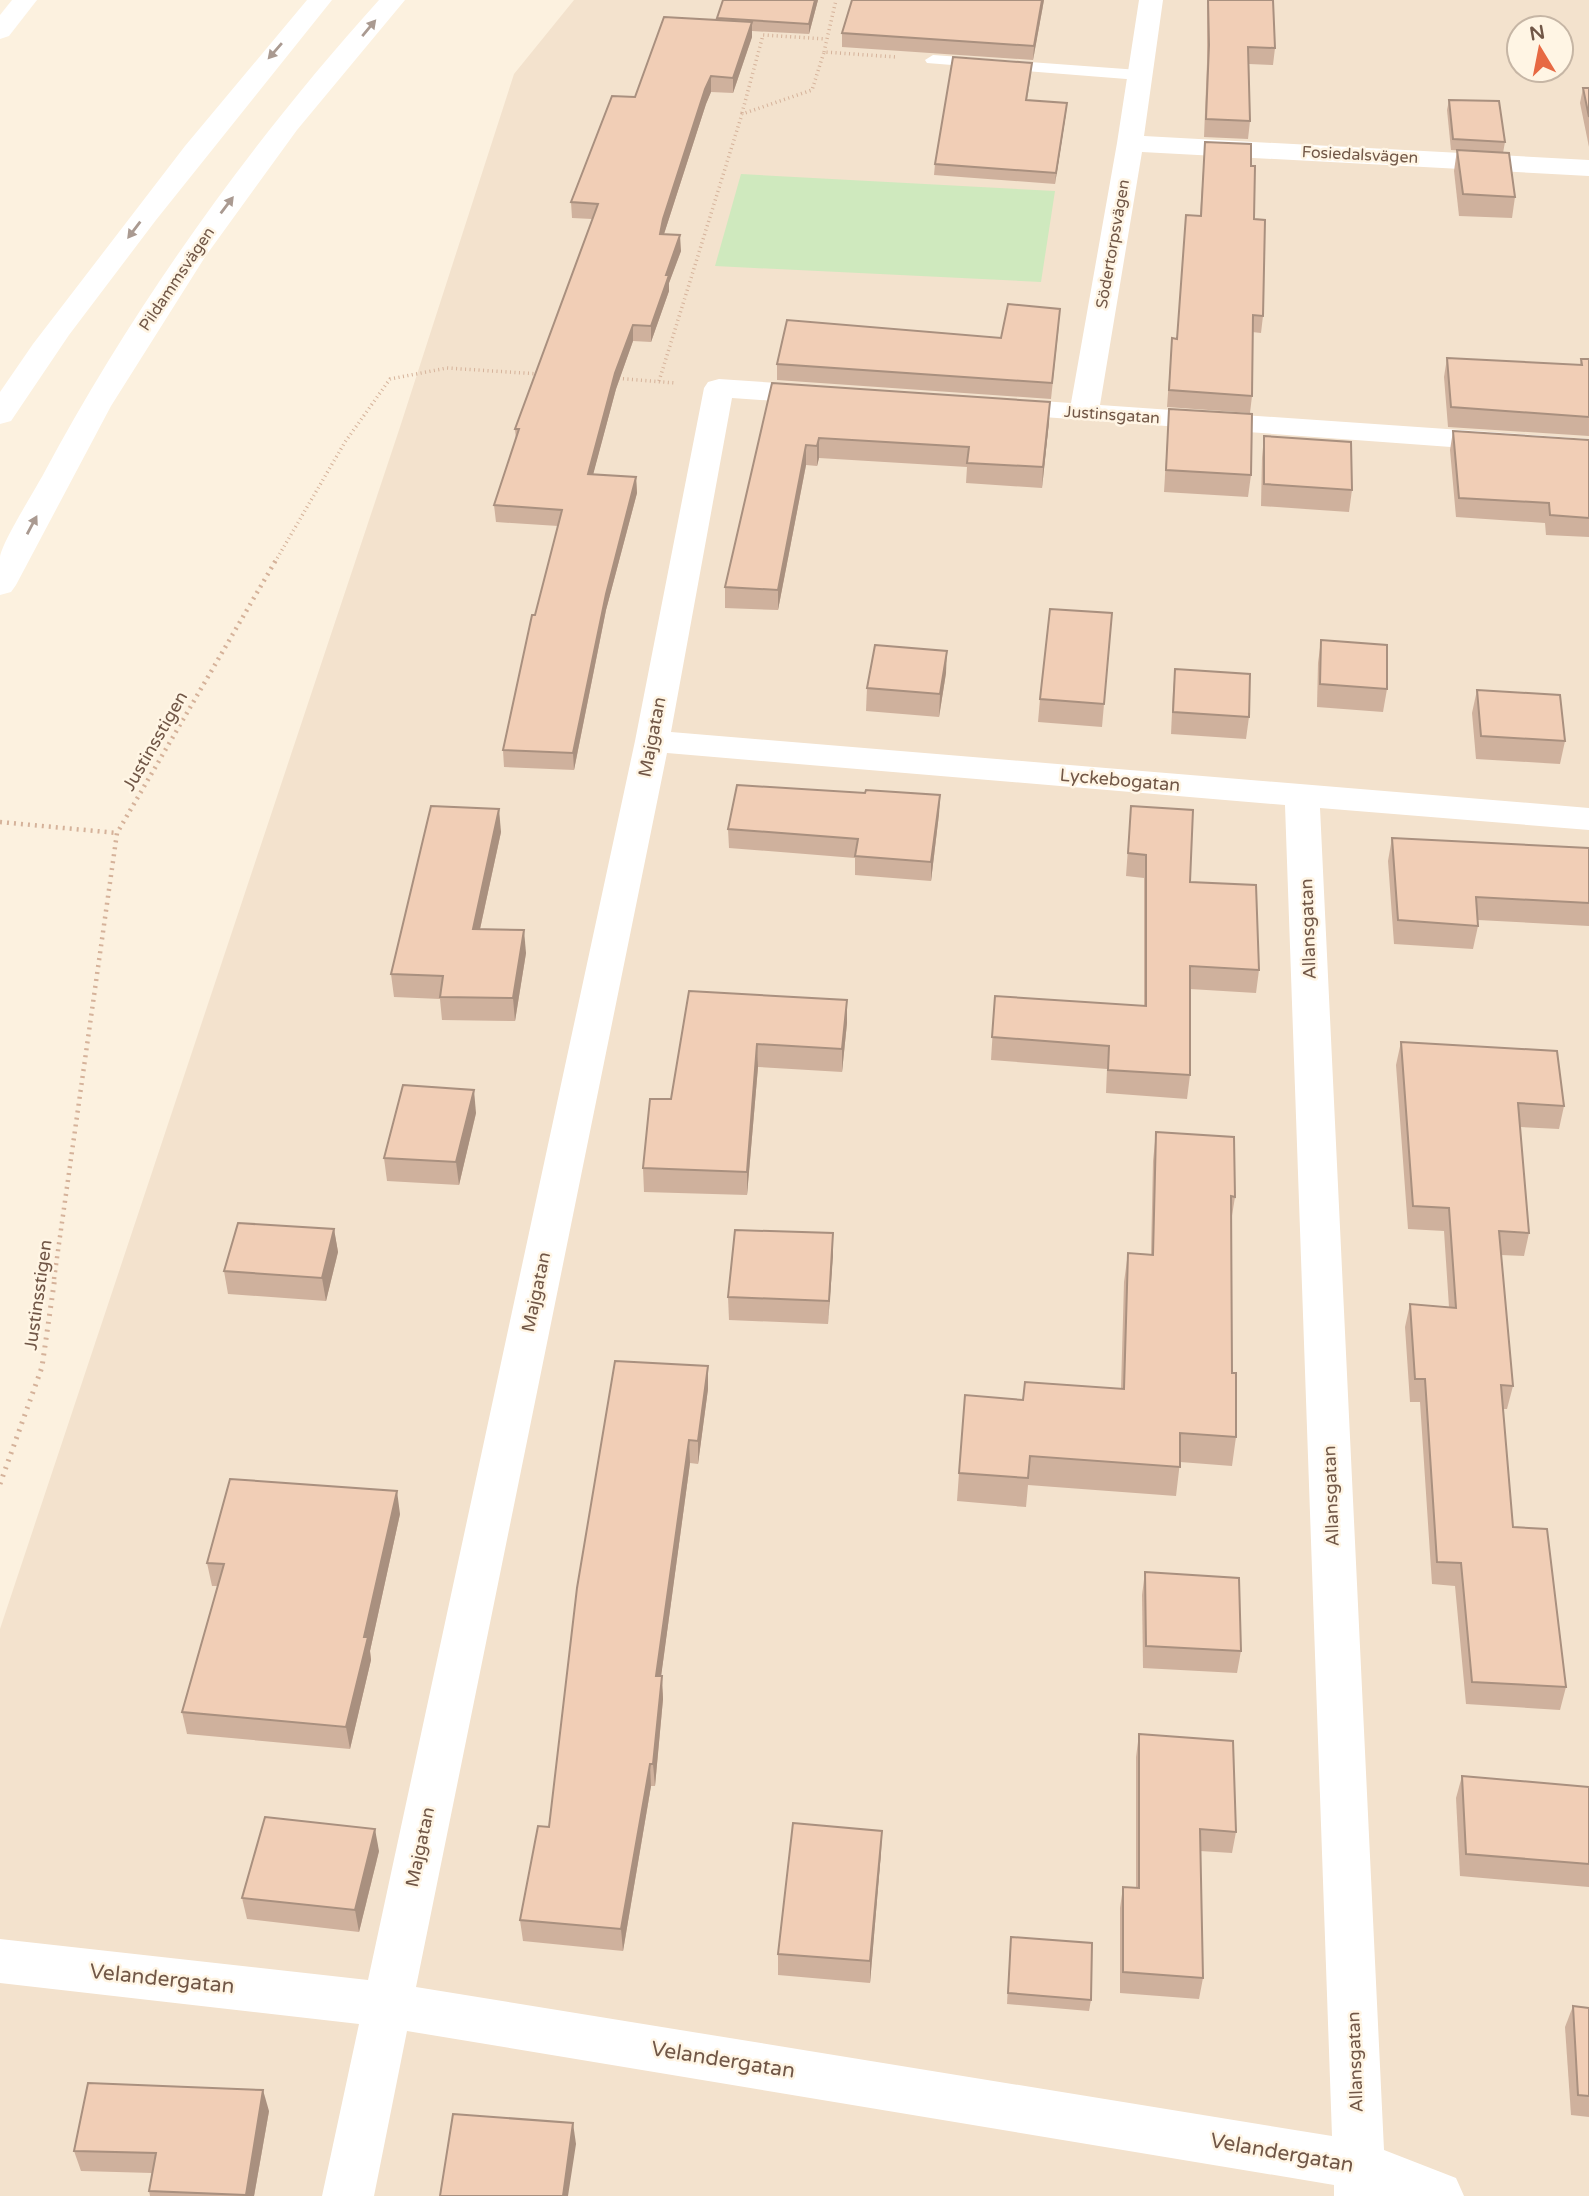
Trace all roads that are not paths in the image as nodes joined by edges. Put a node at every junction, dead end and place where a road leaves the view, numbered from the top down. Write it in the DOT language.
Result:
graph roads {
  1 [pos="24,0"];
  2 [pos="320,0"];
  3 [pos="393,0"];
  4 [pos="1151,0"];
  5 [pos="0,31"];
  6 [pos="933,60"];
  7 [pos="1139,75"];
  8 [pos="1130,143"];
  9 [pos="1589,168"];
  10 [pos="854,397"];
  11 [pos="976,405"];
  12 [pos="1084,413"];
  13 [pos="0,415"];
  14 [pos="1589,448"];
  15 [pos="0,585"];
  16 [pos="652,741"];
  17 [pos="1303,795"];
  18 [pos="1589,819"];
  19 [pos="0,1961"];
  20 [pos="387,2004"];
  21 [pos="1360,2181"];
  22 [pos="348,2196"];
  23 [pos="1438,2196"];
  1 -- 5 [label="street"];
  2 -- 13 [label="street, one-way"];
  15 -- 3 [label="street, Pildammsvägen, one-way"];
  4 -- 7 [label="street, Södertorpsvägen"];
  6 -- 7 [label="lane"];
  7 -- 8 [label="street, Södertorpsvägen"];
  8 -- 9 [label="street, Fosiedalsvägen"];
  8 -- 12 [label="street, Södertorpsvägen"];
  10 -- 16 [label="street, Majgatan"];
  11 -- 12 [label="street, Justinsgatan"];
  12 -- 14 [label="street, Justinsgatan"];
  16 -- 17 [label="street, Lyckebogatan"];
  16 -- 20 [label="street, Majgatan"];
  17 -- 18 [label="street, Lyckebogatan"];
  17 -- 21 [label="street, Allansgatan"];
  19 -- 20 [label="street, Velandergatan"];
  20 -- 21 [label="street, Velandergatan"];
  20 -- 22 [label="street, Majgatan"];
  21 -- 23 [label="street, Velandergatan"];
}
